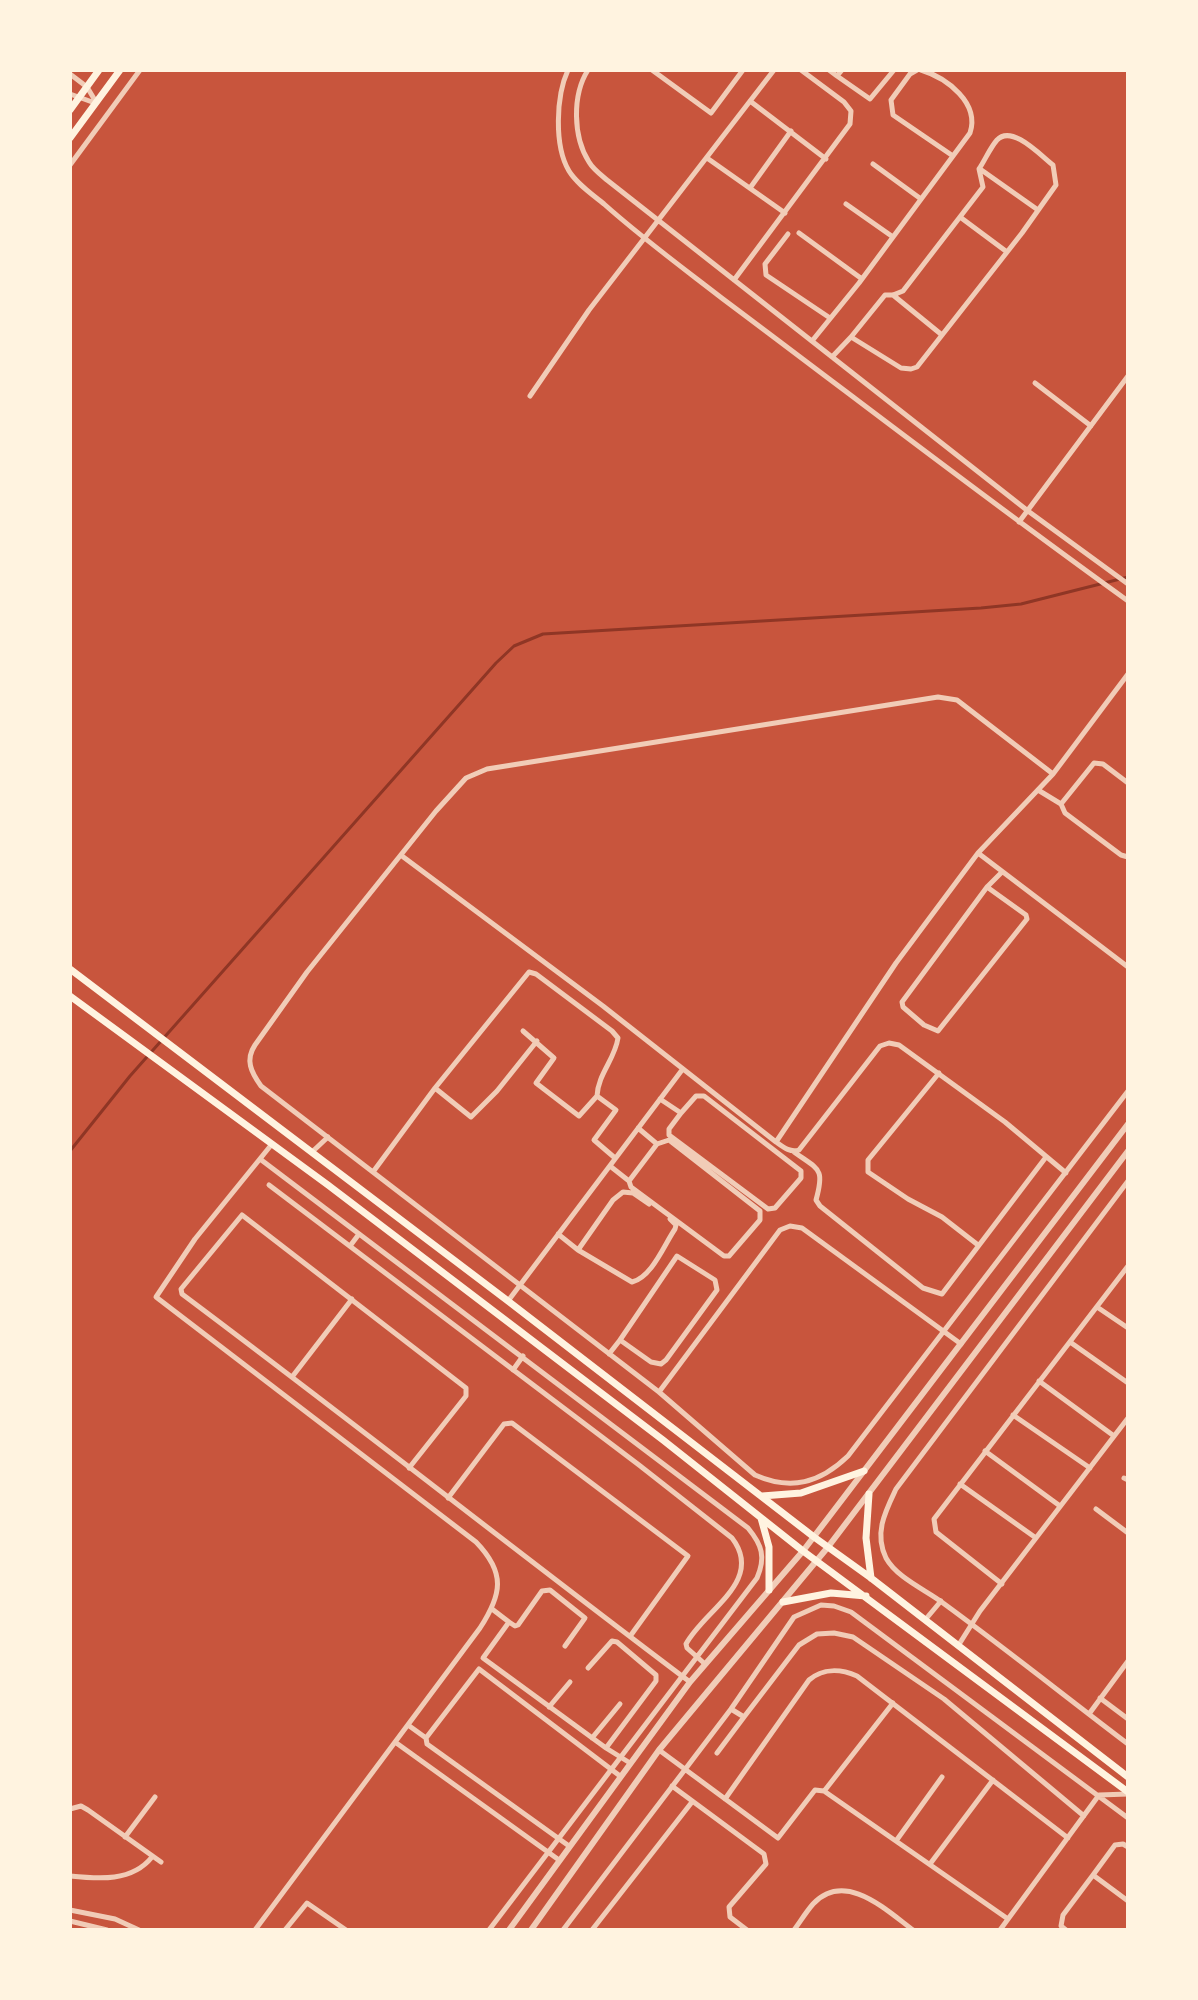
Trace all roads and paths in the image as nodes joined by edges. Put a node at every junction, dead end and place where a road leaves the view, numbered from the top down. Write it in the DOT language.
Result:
graph roads {
  1 [pos="99,70"];
  2 [pos="120,70"];
  3 [pos="140,70"];
  4 [pos="568,70"];
  5 [pos="588,70"];
  6 [pos="652,70"];
  7 [pos="743,70"];
  8 [pos="774,70"];
  9 [pos="801,70"];
  10 [pos="829,70"];
  11 [pos="842,70"];
  12 [pos="894,70"];
  13 [pos="919,70"];
  14 [pos="71,73"];
  15 [pos="837,76"];
  16 [pos="87,87"];
  17 [pos="70,94"];
  18 [pos="78,98"];
  19 [pos="750,101"];
  20 [pos="96,103"];
  21 [pos="70,110"];
  22 [pos="791,131"];
  23 [pos="70,138"];
  24 [pos="953,156"];
  25 [pos="707,158"];
  26 [pos="826,159"];
  27 [pos="873,164"];
  28 [pos="70,165"];
  29 [pos="979,169"];
  30 [pos="750,188"];
  31 [pos="921,199"];
  32 [pos="846,204"];
  33 [pos="1038,210"];
  34 [pos="785,213"];
  35 [pos="960,217"];
  36 [pos="658,221"];
  37 [pos="799,233"];
  38 [pos="788,234"];
  39 [pos="893,237"];
  40 [pos="643,238"];
  41 [pos="1007,252"];
  42 [pos="862,279"];
  43 [pos="734,280"];
  44 [pos="893,295"];
  45 [pos="830,318"];
  46 [pos="942,335"];
  47 [pos="851,337"];
  48 [pos="812,341"];
  49 [pos="832,357"];
  50 [pos="1128,376"];
  51 [pos="1035,383"];
  52 [pos="530,396"];
  53 [pos="1091,426"];
  54 [pos="1028,511"];
  55 [pos="1019,522"];
  56 [pos="1128,584"];
  57 [pos="1128,601"];
  58 [pos="1128,674"];
  59 [pos="1053,774"];
  60 [pos="1128,783"];
  61 [pos="1038,790"];
  62 [pos="1061,804"];
  63 [pos="978,853"];
  64 [pos="402,856"];
  65 [pos="1128,857"];
  66 [pos="1002,872"];
  67 [pos="987,887"];
  68 [pos="1128,967"];
  69 [pos="70,969"];
  70 [pos="70,996"];
  71 [pos="523,1031"];
  72 [pos="537,1041"];
  73 [pos="682,1070"];
  74 [pos="939,1073"];
  75 [pos="435,1088"];
  76 [pos="1128,1091"];
  77 [pos="597,1096"];
  78 [pos="660,1099"];
  79 [pos="681,1113"];
  80 [pos="1128,1124"];
  81 [pos="638,1128"];
  82 [pos="328,1137"];
  83 [pos="776,1142"];
  84 [pos="272,1144"];
  85 [pos="657,1144"];
  86 [pos="1128,1151"];
  87 [pos="312,1152"];
  88 [pos="794,1152"];
  89 [pos="1046,1157"];
  90 [pos="615,1158"];
  91 [pos="260,1159"];
  92 [pos="610,1166"];
  93 [pos="373,1172"];
  94 [pos="1066,1173"];
  95 [pos="629,1181"];
  96 [pos="1128,1181"];
  97 [pos="269,1185"];
  98 [pos="359,1234"];
  99 [pos="558,1234"];
  100 [pos="978,1245"];
  101 [pos="350,1246"];
  102 [pos="578,1250"];
  103 [pos="1128,1268"];
  104 [pos="520,1286"];
  105 [pos="352,1299"];
  106 [pos="508,1301"];
  107 [pos="1097,1307"];
  108 [pos="1128,1328"];
  109 [pos="942,1332"];
  110 [pos="620,1340"];
  111 [pos="1070,1342"];
  112 [pos="961,1344"];
  113 [pos="609,1354"];
  114 [pos="523,1356"];
  115 [pos="513,1370"];
  116 [pos="292,1377"];
  117 [pos="1039,1381"];
  118 [pos="1128,1383"];
  119 [pos="659,1392"];
  120 [pos="1013,1415"];
  121 [pos="1128,1418"];
  122 [pos="1114,1436"];
  123 [pos="985,1451"];
  124 [pos="409,1468"];
  125 [pos="1090,1468"];
  126 [pos="864,1471"];
  127 [pos="960,1484"];
  128 [pos="869,1494"];
  129 [pos="760,1496"];
  130 [pos="448,1498"];
  131 [pos="1060,1506"];
  132 [pos="1096,1509"];
  133 [pos="761,1518"];
  134 [pos="1128,1533"];
  135 [pos="814,1537"];
  136 [pos="1036,1538"];
  137 [pos="828,1547"];
  138 [pos="803,1551"];
  139 [pos="817,1561"];
  140 [pos="871,1578"];
  141 [pos="1002,1584"];
  142 [pos="769,1590"];
  143 [pos="868,1597"];
  144 [pos="941,1601"];
  145 [pos="783,1602"];
  146 [pos="492,1609"];
  147 [pos="925,1620"];
  148 [pos="509,1622"];
  149 [pos="971,1624"];
  150 [pos="631,1635"];
  151 [pos="565,1646"];
  152 [pos="958,1646"];
  153 [pos="695,1656"];
  154 [pos="1128,1661"];
  155 [pos="705,1664"];
  156 [pos="588,1668"];
  157 [pos="681,1675"];
  158 [pos="570,1682"];
  159 [pos="690,1682"];
  160 [pos="953,1687"];
  161 [pos="1100,1698"];
  162 [pos="944,1699"];
  163 [pos="893,1703"];
  164 [pos="620,1704"];
  165 [pos="549,1707"];
  166 [pos="731,1709"];
  167 [pos="1089,1714"];
  168 [pos="744,1717"];
  169 [pos="1128,1719"];
  170 [pos="408,1725"];
  171 [pos="426,1738"];
  172 [pos="592,1738"];
  173 [pos="395,1742"];
  174 [pos="1128,1744"];
  175 [pos="606,1748"];
  176 [pos="659,1750"];
  177 [pos="717,1753"];
  178 [pos="620,1757"];
  179 [pos="630,1763"];
  180 [pos="686,1768"];
  181 [pos="611,1770"];
  182 [pos="620,1776"];
  183 [pos="942,1777"];
  184 [pos="1128,1777"];
  185 [pos="993,1780"];
  186 [pos="672,1786"];
  187 [pos="824,1791"];
  188 [pos="1128,1793"];
  189 [pos="1099,1795"];
  190 [pos="155,1797"];
  191 [pos="725,1799"];
  192 [pos="692,1802"];
  193 [pos="70,1809"];
  194 [pos="1084,1816"];
  195 [pos="1128,1818"];
  196 [pos="125,1837"];
  197 [pos="1068,1838"];
  198 [pos="559,1839"];
  199 [pos="896,1841"];
  200 [pos="569,1846"];
  201 [pos="1128,1847"];
  202 [pos="549,1852"];
  203 [pos="152,1857"];
  204 [pos="559,1860"];
  205 [pos="161,1862"];
  206 [pos="930,1864"];
  207 [pos="1093,1875"];
  208 [pos="70,1876"];
  209 [pos="1128,1901"];
  210 [pos="70,1910"];
  211 [pos="1008,1919"];
  212 [pos="70,1921"];
  213 [pos="107,1930"];
  214 [pos="139,1930"];
  215 [pos="255,1930"];
  216 [pos="285,1930"];
  217 [pos="346,1930"];
  218 [pos="489,1930"];
  219 [pos="509,1930"];
  220 [pos="531,1930"];
  221 [pos="563,1930"];
  222 [pos="592,1930"];
  223 [pos="747,1930"];
  224 [pos="794,1930"];
  225 [pos="913,1930"];
  226 [pos="1000,1930"];
  227 [pos="1066,1930"];
  1 -- 16 [label="main road"];
  2 -- 20 [label="main road"];
  3 -- 28 [label="street"];
  4 -- 40 [label="street"];
  5 -- 36 [label="street"];
  6 -- 7 [label="street"];
  8 -- 19 [label="street"];
  9 -- 26 [label="street"];
  10 -- 15 [label="street"];
  11 -- 15 [label="street"];
  12 -- 15 [label="street"];
  13 -- 24 [label="street"];
  13 -- 24 [label="street"];
  14 -- 16 [label="street"];
  16 -- 18 [label="main road"];
  16 -- 20 [label="street"];
  17 -- 18 [label="street"];
  18 -- 20 [label="street"];
  18 -- 21 [label="main road"];
  19 -- 22 [label="street"];
  19 -- 25 [label="street"];
  20 -- 23 [label="main road"];
  22 -- 26 [label="street"];
  22 -- 30 [label="street"];
  24 -- 31 [label="street"];
  25 -- 30 [label="street"];
  25 -- 36 [label="street"];
  26 -- 34 [label="street"];
  27 -- 31 [label="street"];
  29 -- 33 [label="street"];
  29 -- 33 [label="street"];
  29 -- 35 [label="street"];
  30 -- 34 [label="street"];
  31 -- 39 [label="street"];
  32 -- 39 [label="street"];
  33 -- 41 [label="street"];
  34 -- 43 [label="street"];
  35 -- 41 [label="street"];
  35 -- 44 [label="street"];
  36 -- 40 [label="street"];
  36 -- 43 [label="street"];
  37 -- 42 [label="street"];
  38 -- 45 [label="street"];
  39 -- 42 [label="street"];
  40 -- 52 [label="street"];
  40 -- 55 [label="street"];
  41 -- 46 [label="street"];
  42 -- 45 [label="street"];
  43 -- 48 [label="street"];
  44 -- 46 [label="street"];
  44 -- 47 [label="street"];
  45 -- 48 [label="street"];
  46 -- 47 [label="street"];
  47 -- 49 [label="street"];
  48 -- 49 [label="street"];
  49 -- 54 [label="street"];
  50 -- 53 [label="street"];
  51 -- 53 [label="street"];
  53 -- 54 [label="street"];
  54 -- 55 [label="street"];
  54 -- 56 [label="street"];
  55 -- 57 [label="street"];
  58 -- 59 [label="street"];
  59 -- 61 [label="street"];
  59 -- 64 [label="street"];
  60 -- 62 [label="street"];
  61 -- 62 [label="street"];
  61 -- 63 [label="street"];
  62 -- 65 [label="street"];
  63 -- 66 [label="street"];
  63 -- 83 [label="street"];
  64 -- 73 [label="street"];
  64 -- 82 [label="street"];
  66 -- 67 [label="street"];
  66 -- 68 [label="street"];
  67 -- 67 [label="street"];
  69 -- 87 [label="main road"];
  70 -- 84 [label="main road"];
  71 -- 72 [label="street"];
  72 -- 75 [label="street"];
  72 -- 77 [label="street"];
  73 -- 78 [label="street"];
  73 -- 83 [label="street"];
  74 -- 88 [label="street"];
  74 -- 89 [label="street"];
  74 -- 100 [label="street"];
  75 -- 77 [label="street"];
  75 -- 93 [label="street"];
  76 -- 94 [label="street"];
  77 -- 90 [label="street"];
  78 -- 79 [label="street"];
  78 -- 81 [label="street"];
  79 -- 79 [label="street"];
  80 -- 112 [label="street"];
  81 -- 85 [label="street"];
  81 -- 90 [label="street"];
  82 -- 87 [label="street"];
  82 -- 93 [label="street"];
  83 -- 88 [label="street"];
  84 -- 91 [label="street"];
  84 -- 133 [label="main road"];
  85 -- 95 [label="street"];
  85 -- 95 [label="street"];
  86 -- 128 [label="street"];
  87 -- 106 [label="main road"];
  88 -- 100 [label="street"];
  89 -- 94 [label="street"];
  89 -- 100 [label="street"];
  90 -- 92 [label="street"];
  91 -- 98 [label="street"];
  91 -- 146 [label="street"];
  92 -- 95 [label="street"];
  92 -- 99 [label="street"];
  93 -- 104 [label="street"];
  94 -- 109 [label="street"];
  96 -- 144 [label="street"];
  97 -- 101 [label="street"];
  98 -- 101 [label="street"];
  98 -- 114 [label="street"];
  99 -- 102 [label="street"];
  99 -- 104 [label="street"];
  101 -- 115 [label="street"];
  102 -- 102 [label="street"];
  103 -- 107 [label="street"];
  104 -- 106 [label="street"];
  104 -- 113 [label="street"];
  105 -- 116 [label="street"];
  105 -- 116 [label="street"];
  105 -- 124 [label="street"];
  106 -- 129 [label="main road"];
  107 -- 108 [label="street"];
  107 -- 111 [label="street"];
  109 -- 112 [label="street"];
  109 -- 119 [label="street"];
  109 -- 119 [label="street"];
  110 -- 110 [label="street"];
  110 -- 113 [label="street"];
  111 -- 117 [label="street"];
  111 -- 118 [label="street"];
  112 -- 126 [label="street"];
  113 -- 119 [label="street"];
  114 -- 115 [label="street"];
  114 -- 153 [label="street"];
  115 -- 153 [label="street"];
  116 -- 124 [label="street"];
  117 -- 120 [label="street"];
  117 -- 122 [label="street"];
  120 -- 123 [label="street"];
  120 -- 125 [label="street"];
  121 -- 122 [label="street"];
  122 -- 125 [label="street"];
  123 -- 127 [label="street"];
  123 -- 131 [label="street"];
  124 -- 130 [label="street"];
  125 -- 131 [label="street"];
  126 -- 129 [label="main road"];
  126 -- 135 [label="street"];
  127 -- 136 [label="street"];
  127 -- 141 [label="street"];
  128 -- 137 [label="street"];
  128 -- 140 [label="main road"];
  129 -- 135 [label="main road"];
  130 -- 150 [label="street"];
  130 -- 150 [label="street"];
  131 -- 136 [label="street"];
  132 -- 134 [label="street"];
  133 -- 138 [label="main road"];
  133 -- 142 [label="main road"];
  135 -- 137 [label="main road"];
  135 -- 138 [label="street"];
  136 -- 141 [label="street"];
  137 -- 139 [label="street"];
  137 -- 140 [label="main road"];
  138 -- 139 [label="main road"];
  138 -- 142 [label="street"];
  139 -- 143 [label="main road"];
  139 -- 145 [label="street"];
  140 -- 147 [label="main road"];
  141 -- 149 [label="street"];
  142 -- 155 [label="street"];
  143 -- 145 [label="main road"];
  143 -- 188 [label="main road"];
  144 -- 147 [label="street"];
  144 -- 149 [label="street"];
  145 -- 176 [label="street"];
  146 -- 148 [label="street"];
  146 -- 170 [label="street"];
  147 -- 152 [label="main road"];
  148 -- 151 [label="street"];
  148 -- 165 [label="street"];
  149 -- 152 [label="street"];
  149 -- 167 [label="street"];
  150 -- 157 [label="street"];
  152 -- 184 [label="main road"];
  153 -- 155 [label="street"];
  153 -- 157 [label="street"];
  154 -- 161 [label="street"];
  155 -- 159 [label="street"];
  156 -- 175 [label="street"];
  157 -- 159 [label="street"];
  157 -- 178 [label="street"];
  158 -- 165 [label="street"];
  159 -- 179 [label="street"];
  160 -- 162 [label="street"];
  160 -- 166 [label="street"];
  160 -- 189 [label="street"];
  161 -- 167 [label="street"];
  161 -- 169 [label="street"];
  162 -- 168 [label="street"];
  162 -- 194 [label="street"];
  163 -- 185 [label="street"];
  163 -- 187 [label="street"];
  163 -- 191 [label="street"];
  164 -- 172 [label="street"];
  165 -- 172 [label="street"];
  166 -- 168 [label="street"];
  166 -- 180 [label="street"];
  167 -- 174 [label="street"];
  168 -- 177 [label="street"];
  170 -- 171 [label="street"];
  170 -- 173 [label="street"];
  171 -- 181 [label="street"];
  171 -- 198 [label="street"];
  172 -- 175 [label="street"];
  173 -- 202 [label="street"];
  173 -- 215 [label="street"];
  175 -- 178 [label="street"];
  176 -- 180 [label="street"];
  176 -- 220 [label="street"];
  178 -- 179 [label="street"];
  178 -- 181 [label="street"];
  179 -- 182 [label="street"];
  180 -- 186 [label="street"];
  180 -- 191 [label="street"];
  181 -- 182 [label="street"];
  181 -- 198 [label="street"];
  182 -- 200 [label="street"];
  183 -- 199 [label="street"];
  185 -- 197 [label="street"];
  185 -- 206 [label="street"];
  186 -- 192 [label="street"];
  186 -- 221 [label="street"];
  187 -- 191 [label="street"];
  187 -- 199 [label="street"];
  188 -- 189 [label="street"];
  189 -- 194 [label="street"];
  189 -- 195 [label="street"];
  190 -- 196 [label="street"];
  192 -- 222 [label="street"];
  192 -- 223 [label="street"];
  193 -- 196 [label="street"];
  194 -- 197 [label="street"];
  196 -- 203 [label="street"];
  197 -- 211 [label="street"];
  198 -- 200 [label="street"];
  198 -- 202 [label="street"];
  199 -- 206 [label="street"];
  200 -- 204 [label="street"];
  201 -- 207 [label="street"];
  202 -- 204 [label="street"];
  202 -- 218 [label="street"];
  203 -- 205 [label="street"];
  203 -- 208 [label="street"];
  204 -- 219 [label="street"];
  206 -- 211 [label="street"];
  207 -- 209 [label="street"];
  207 -- 227 [label="street"];
  210 -- 214 [label="street"];
  211 -- 226 [label="street"];
  212 -- 213 [label="street"];
  216 -- 217 [label="street"];
  224 -- 225 [label="street"];
}
